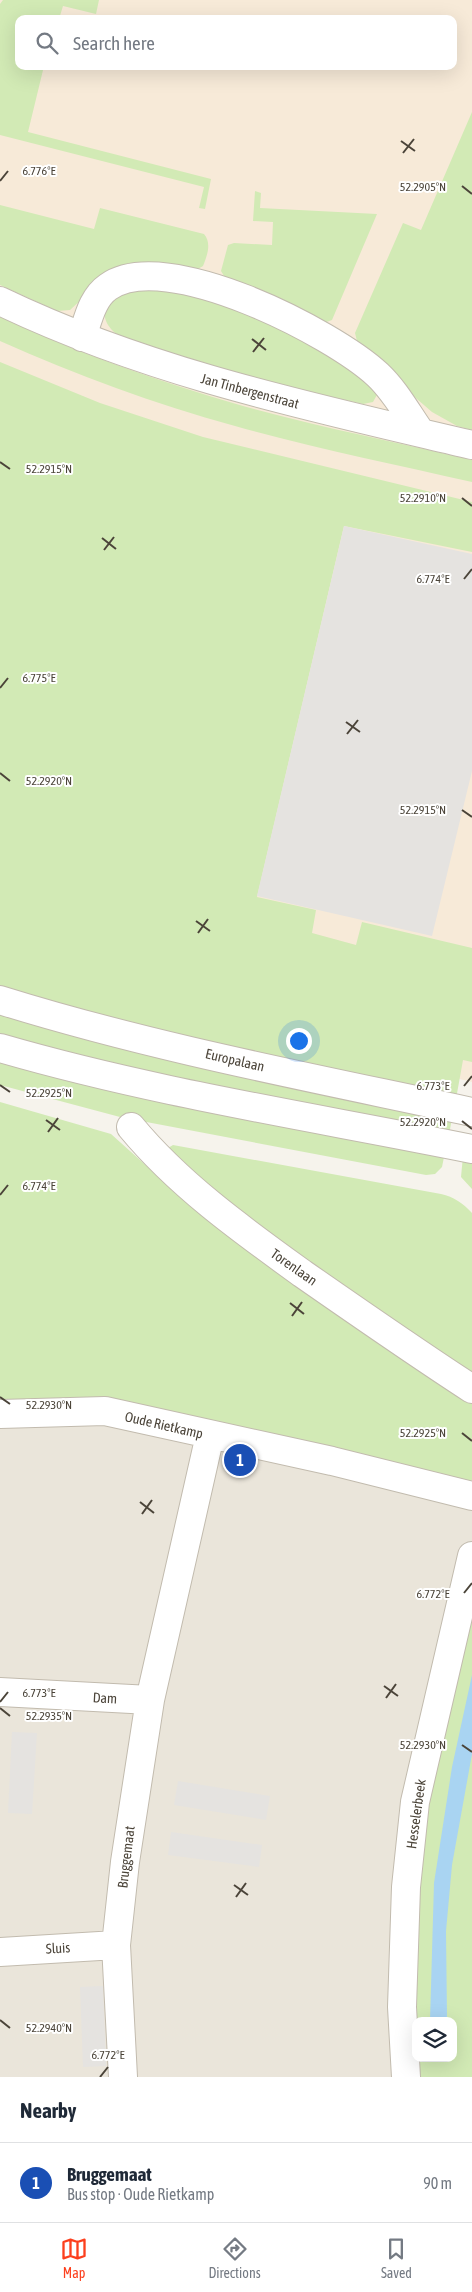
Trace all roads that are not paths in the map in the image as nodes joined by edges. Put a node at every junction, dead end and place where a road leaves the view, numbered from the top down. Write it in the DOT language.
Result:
graph roads {
  1 [pos="0,301"];
  2 [pos="82,337"];
  3 [pos="421,433"];
  4 [pos="472,445"];
  5 [pos="0,1000"];
  6 [pos="0,1048"];
  7 [pos="472,1112"];
  8 [pos="131,1127"];
  9 [pos="472,1149"];
  10 [pos="472,1389"];
  11 [pos="0,1414"];
  12 [pos="210,1436"];
  13 [pos="472,1496"];
  14 [pos="472,1556"];
  15 [pos="0,1692"];
  16 [pos="150,1700"];
  17 [pos="116,1945"];
  18 [pos="0,1952"];
  19 [pos="123,2077"];
  20 [pos="406,2077"];
  1 -- 2 [label="street, Jan Tinbergenstraat"];
  2 -- 3 [label="street, Jan Tinbergenstraat"];
  2 -- 3 [label="street"];
  3 -- 4 [label="street, Jan Tinbergenstraat"];
  5 -- 7 [label="street, Europalaan"];
  6 -- 9 [label="street"];
  8 -- 10 [label="street, Torenlaan"];
  11 -- 12 [label="street, Oude Rietkamp"];
  12 -- 13 [label="street, Oude Rietkamp"];
  12 -- 16 [label="street, Bruggemaat"];
  14 -- 20 [label="street, Hesselerbeek"];
  15 -- 16 [label="street, Dam"];
  16 -- 17 [label="street, Bruggemaat"];
  17 -- 18 [label="street, Sluis"];
  17 -- 19 [label="street, Bruggemaat"];
}
